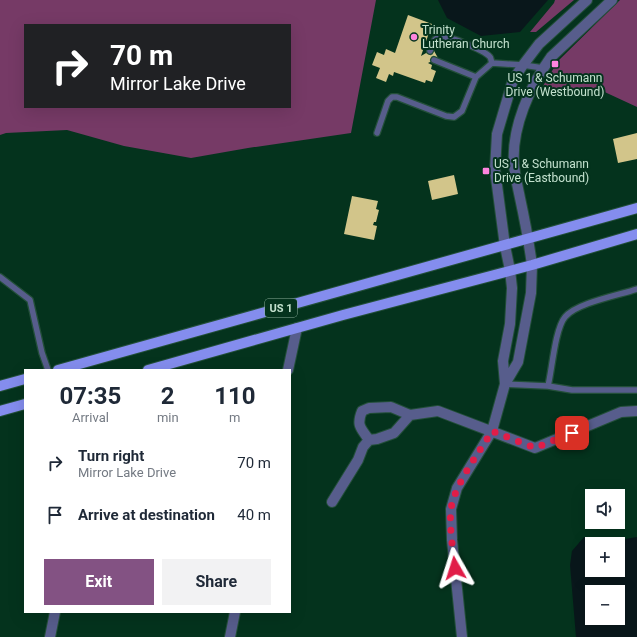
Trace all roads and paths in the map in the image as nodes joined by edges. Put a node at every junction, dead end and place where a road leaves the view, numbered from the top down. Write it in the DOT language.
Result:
graph roads {
  1 [pos="587,0"];
  2 [pos="612,0"];
  3 [pos="430,51"];
  4 [pos="434,60"];
  5 [pos="492,63"];
  6 [pos="523,65"];
  7 [pos="543,68"];
  8 [pos="476,76"];
  9 [pos="376,133"];
  10 [pos="637,208"];
  11 [pos="637,234"];
  12 [pos="528,239"];
  13 [pos="505,246"];
  14 [pos="532,265"];
  15 [pos="510,270"];
  16 [pos="0,277"];
  17 [pos="637,289"];
  18 [pos="297,328"];
  19 [pos="48,369"];
  20 [pos="62,369"];
  21 [pos="152,369"];
  22 [pos="288,369"];
  23 [pos="24,379"];
  24 [pos="505,384"];
  25 [pos="0,386"];
  26 [pos="548,386"];
  27 [pos="637,390"];
  28 [pos="24,404"];
  29 [pos="0,411"];
  30 [pos="637,411"];
  31 [pos="410,415"];
  32 [pos="492,431"];
  33 [pos="370,440"];
  34 [pos="332,502"];
  35 [pos="55,613"];
  36 [pos="235,613"];
  37 [pos="50,637"];
  38 [pos="230,637"];
  39 [pos="462,637"];
  1 -- 6 [label="street"];
  2 -- 7 [label="street"];
  3 -- 5 [label="lane"];
  4 -- 8 [label="lane"];
  5 -- 6 [label="lane"];
  5 -- 8 [label="lane"];
  6 -- 7 [label="lane"];
  6 -- 13 [label="street"];
  7 -- 12 [label="street"];
  8 -- 9 [label="lane"];
  10 -- 12 [label="main road, US 1"];
  11 -- 14 [label="main road, US 1"];
  12 -- 13 [label="main road, US 1"];
  12 -- 14 [label="street"];
  13 -- 15 [label="street"];
  13 -- 20 [label="main road, US 1"];
  14 -- 15 [label="main road, US 1"];
  14 -- 24 [label="street"];
  15 -- 18 [label="main road, US 1"];
  15 -- 24 [label="street"];
  16 -- 19 [label="lane"];
  17 -- 26 [label="lane"];
  18 -- 21 [label="main road, US 1"];
  18 -- 22 [label="street"];
  23 -- 25 [label="main road"];
  24 -- 26 [label="lane"];
  24 -- 32 [label="street"];
  26 -- 27 [label="lane"];
  28 -- 29 [label="main road"];
  30 -- 32 [label="street"];
  31 -- 32 [label="street"];
  31 -- 33 [label="street"];
  31 -- 33 [label="street"];
  32 -- 39 [label="street"];
  33 -- 34 [label="street"];
  35 -- 37 [label="street"];
  36 -- 38 [label="street"];
}
